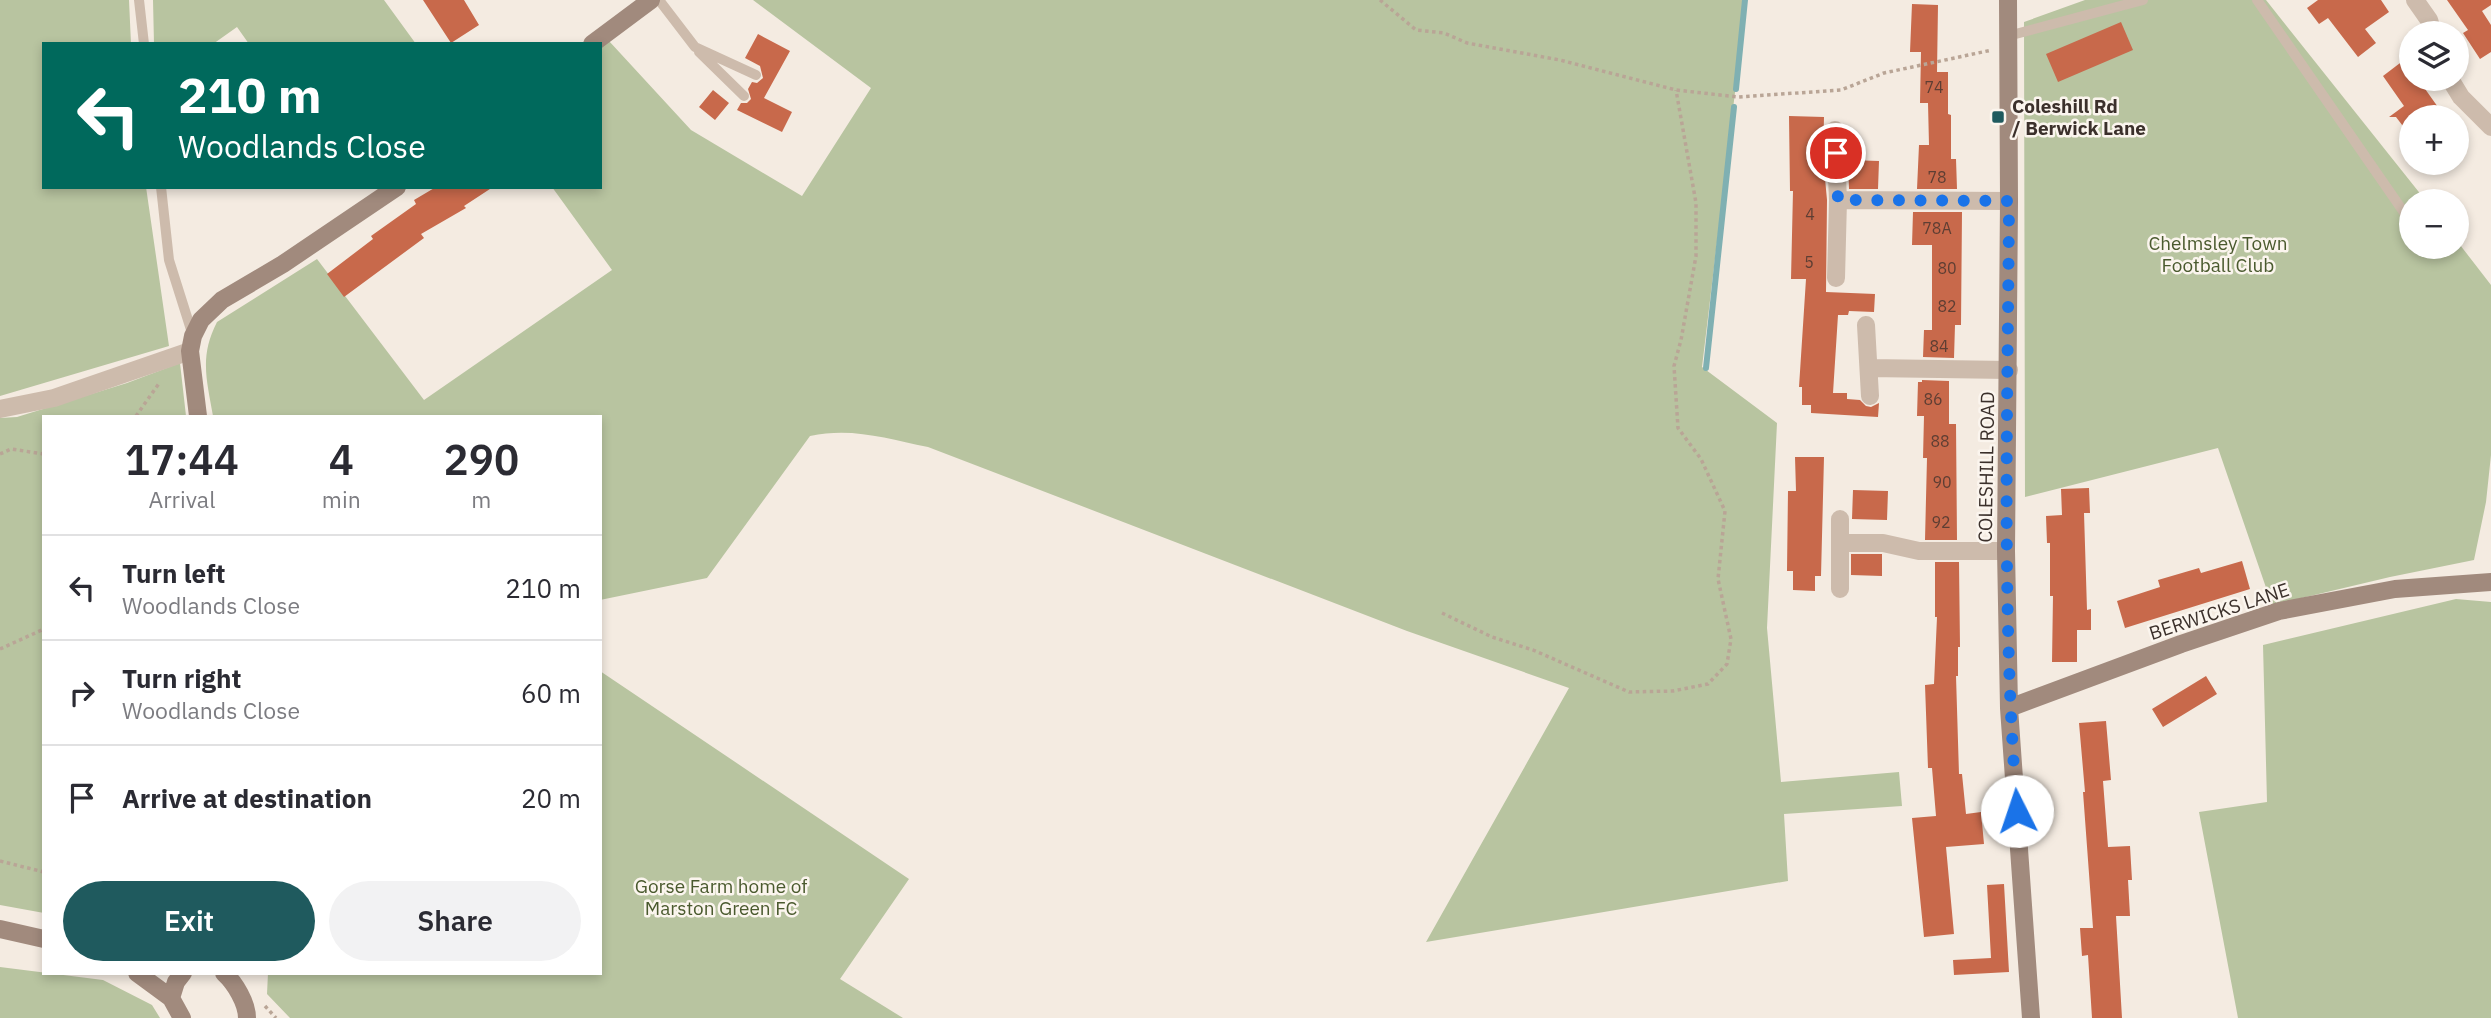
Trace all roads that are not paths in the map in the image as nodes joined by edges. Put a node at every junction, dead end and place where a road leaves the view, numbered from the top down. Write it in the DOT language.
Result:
graph roads {
  1 [pos="139,0"];
  2 [pos="651,0"];
  3 [pos="659,0"];
  4 [pos="2008,0"];
  5 [pos="2143,0"];
  6 [pos="2257,0"];
  7 [pos="2415,0"];
  8 [pos="2429,21"];
  9 [pos="144,42"];
  10 [pos="595,42"];
  11 [pos="2003,43"];
  12 [pos="695,47"];
  13 [pos="755,75"];
  14 [pos="2458,91"];
  15 [pos="744,96"];
  16 [pos="2491,127"];
  17 [pos="1835,130"];
  18 [pos="161,189"];
  19 [pos="394,189"];
  20 [pos="1838,200"];
  21 [pos="2009,201"];
  22 [pos="2399,205"];
  23 [pos="1836,278"];
  24 [pos="1866,325"];
  25 [pos="192,343"];
  26 [pos="1869,368"];
  27 [pos="2009,370"];
  28 [pos="1870,396"];
  29 [pos="0,409"];
  30 [pos="198,415"];
  31 [pos="1840,519"];
  32 [pos="1841,543"];
  33 [pos="2006,551"];
  34 [pos="2491,583"];
  35 [pos="1840,589"];
  36 [pos="2009,708"];
  37 [pos="0,929"];
  38 [pos="42,940"];
  39 [pos="140,975"];
  40 [pos="181,975"];
  41 [pos="228,975"];
  42 [pos="171,998"];
  43 [pos="250,1016"];
  44 [pos="182,1018"];
  45 [pos="2032,1018"];
  1 -- 9 [label="lane"];
  2 -- 10 [label="street"];
  3 -- 12 [label="lane"];
  4 -- 11 [label="street, COLESHILL ROAD"];
  5 -- 11 [label="lane"];
  6 -- 22 [label="lane"];
  7 -- 8 [label="street"];
  11 -- 21 [label="street, COLESHILL ROAD"];
  12 -- 13 [label="lane"];
  12 -- 15 [label="lane"];
  14 -- 16 [label="street"];
  17 -- 20 [label="street"];
  18 -- 25 [label="lane"];
  19 -- 25 [label="street"];
  20 -- 21 [label="street"];
  20 -- 23 [label="street"];
  21 -- 27 [label="street, COLESHILL ROAD"];
  24 -- 26 [label="street"];
  25 -- 29 [label="street"];
  25 -- 30 [label="street"];
  26 -- 27 [label="street"];
  26 -- 28 [label="street"];
  27 -- 33 [label="street, COLESHILL ROAD"];
  31 -- 32 [label="street"];
  32 -- 33 [label="street"];
  32 -- 35 [label="street"];
  33 -- 36 [label="street, COLESHILL ROAD"];
  34 -- 36 [label="street, BERWICKS LANE"];
  36 -- 45 [label="street, COLESHILL ROAD"];
  37 -- 38 [label="street"];
  39 -- 42 [label="street"];
  40 -- 42 [label="street"];
  41 -- 43 [label="street"];
  42 -- 44 [label="street"];
}
